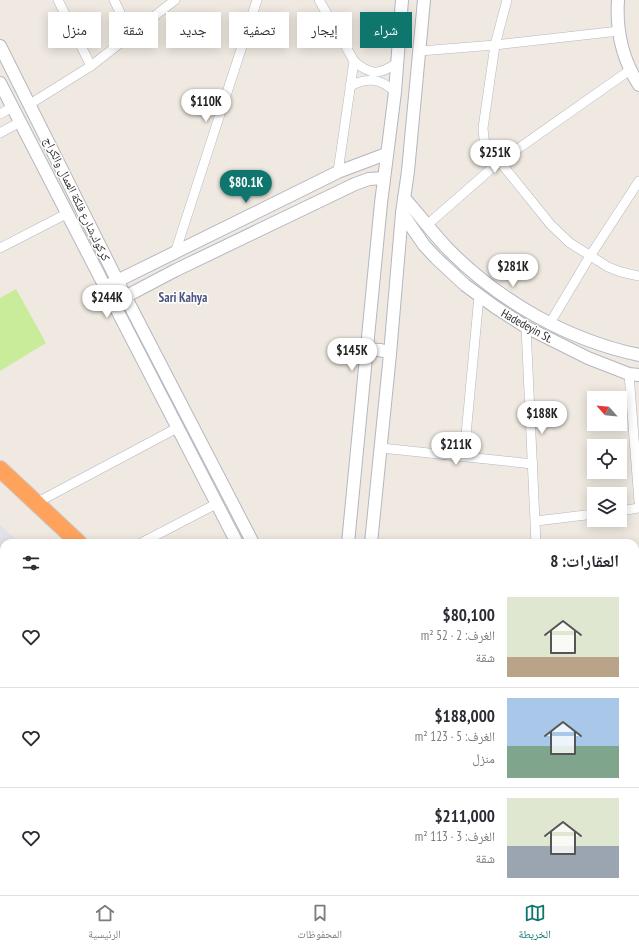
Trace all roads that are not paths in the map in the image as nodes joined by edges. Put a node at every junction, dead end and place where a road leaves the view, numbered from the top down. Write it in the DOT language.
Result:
graph roads {
  1 [pos="58,0"];
  2 [pos="114,0"];
  3 [pos="175,0"];
  4 [pos="257,0"];
  5 [pos="319,0"];
  6 [pos="402,0"];
  7 [pos="424,0"];
  8 [pos="507,0"];
  9 [pos="618,0"];
  10 [pos="120,12"];
  11 [pos="158,14"];
  12 [pos="619,31"];
  13 [pos="495,45"];
  14 [pos="0,46"];
  15 [pos="114,48"];
  16 [pos="420,51"];
  17 [pos="354,61"];
  18 [pos="397,62"];
  19 [pos="91,66"];
  20 [pos="630,70"];
  21 [pos="0,83"];
  22 [pos="639,85"];
  23 [pos="350,86"];
  24 [pos="395,92"];
  25 [pos="30,104"];
  26 [pos="12,107"];
  27 [pos="0,114"];
  28 [pos="20,122"];
  29 [pos="0,133"];
  30 [pos="386,154"];
  31 [pos="499,162"];
  32 [pos="338,172"];
  33 [pos="384,178"];
  34 [pos="639,180"];
  35 [pos="404,198"];
  36 [pos="402,212"];
  37 [pos="68,213"];
  38 [pos="427,225"];
  39 [pos="0,248"];
  40 [pos="175,253"];
  41 [pos="590,256"];
  42 [pos="639,276"];
  43 [pos="117,280"];
  44 [pos="105,288"];
  45 [pos="125,296"];
  46 [pos="479,296"];
  47 [pos="113,304"];
  48 [pos="550,324"];
  49 [pos="526,327"];
  50 [pos="595,342"];
  51 [pos="366,354"];
  52 [pos="390,354"];
  53 [pos="639,355"];
  54 [pos="588,358"];
  55 [pos="634,374"];
  56 [pos="177,428"];
  57 [pos="381,448"];
  58 [pos="464,456"];
  59 [pos="533,464"];
  60 [pos="0,469"];
  61 [pos="639,502"];
  62 [pos="36,503"];
  63 [pos="216,504"];
  64 [pos="639,508"];
  65 [pos="627,509"];
  66 [pos="587,515"];
  67 [pos="536,521"];
  68 [pos="75,539"];
  69 [pos="149,539"];
  70 [pos="235,539"];
  71 [pos="251,539"];
  72 [pos="348,539"];
  73 [pos="371,539"];
  74 [pos="536,539"];
  1 -- 19 [label="street"];
  2 -- 10 [label="street"];
  3 -- 11 [label="street"];
  4 -- 40 [label="street"];
  5 -- 17 [label="street"];
  6 -- 18 [label="street"];
  7 -- 16 [label="street"];
  8 -- 13 [label="street"];
  9 -- 12 [label="street"];
  12 -- 13 [label="street"];
  12 -- 20 [label="street"];
  13 -- 16 [label="street"];
  13 -- 31 [label="street"];
  14 -- 25 [label="street, كركوك,شارع فلكة العمال والكراج"];
  15 -- 19 [label="street"];
  16 -- 35 [label="street"];
  17 -- 18 [label="street"];
  17 -- 23 [label="street"];
  18 -- 24 [label="street"];
  19 -- 25 [label="street"];
  20 -- 22 [label="street"];
  20 -- 31 [label="street"];
  21 -- 26 [label="street, كركوك,شارع فلكة العمال والكراج"];
  23 -- 24 [label="street"];
  23 -- 32 [label="street"];
  24 -- 30 [label="street"];
  25 -- 43 [label="street, كركوك,شارع فلكة العمال والكراج"];
  26 -- 27 [label="street"];
  26 -- 28 [label="street, كركوك,شارع فلكة العمال والكراج"];
  28 -- 29 [label="street"];
  28 -- 37 [label="street, كركوك,شارع فلكة العمال والكراج"];
  30 -- 32 [label="street"];
  30 -- 33 [label="street"];
  31 -- 38 [label="street"];
  31 -- 41 [label="street"];
  32 -- 40 [label="street"];
  33 -- 45 [label="street"];
  33 -- 51 [label="street"];
  34 -- 41 [label="street"];
  35 -- 36 [label="street"];
  35 -- 38 [label="street, Hadedeyin St."];
  36 -- 46 [label="street, Hadedeyin St."];
  36 -- 52 [label="street"];
  37 -- 39 [label="street"];
  37 -- 44 [label="street, كركوك,شارع فلكة العمال والكراج"];
  38 -- 48 [label="street, Hadedeyin St."];
  40 -- 43 [label="street"];
  41 -- 42 [label="street"];
  41 -- 48 [label="street"];
  43 -- 44 [label="street"];
  43 -- 45 [label="street, كركوك,شارع فلكة العمال والكراج"];
  44 -- 47 [label="street, كركوك,شارع فلكة العمال والكراج"];
  45 -- 47 [label="street"];
  45 -- 71 [label="street, كركوك,شارع فلكة العمال والكراج"];
  46 -- 49 [label="street, Hadedeyin St."];
  46 -- 58 [label="street"];
  47 -- 56 [label="street, كركوك,شارع فلكة العمال والكراج"];
  48 -- 50 [label="street, Hadedeyin St."];
  49 -- 54 [label="street, Hadedeyin St."];
  49 -- 59 [label="street"];
  50 -- 53 [label="street, Hadedeyin St."];
  50 -- 54 [label="street"];
  51 -- 52 [label="street"];
  51 -- 72 [label="street"];
  52 -- 57 [label="street"];
  54 -- 55 [label="street, Hadedeyin St."];
  55 -- 61 [label="street"];
  56 -- 62 [label="street"];
  56 -- 63 [label="street, كركوك,شارع فلكة العمال والكراج"];
  57 -- 58 [label="street"];
  57 -- 73 [label="street"];
  58 -- 59 [label="street"];
  59 -- 67 [label="street"];
  60 -- 62 [label="highway"];
  62 -- 68 [label="highway"];
  63 -- 69 [label="street"];
  63 -- 70 [label="street, كركوك,شارع فلكة العمال والكراج"];
  64 -- 65 [label="street"];
  66 -- 67 [label="street"];
  67 -- 74 [label="street"];
}
